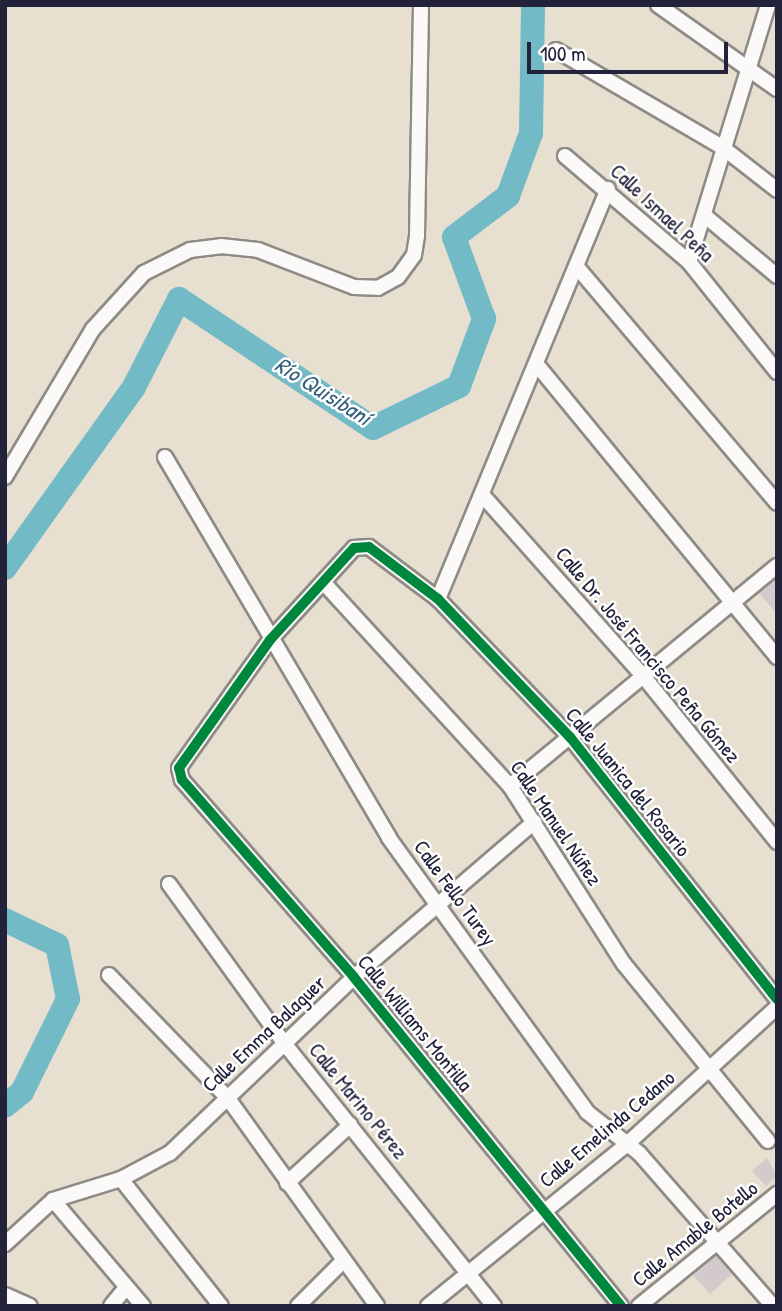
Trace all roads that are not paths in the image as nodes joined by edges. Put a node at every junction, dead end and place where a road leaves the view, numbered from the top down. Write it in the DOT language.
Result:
graph roads {
  1 [pos="421,5"];
  2 [pos="657,5"];
  3 [pos="768,5"];
  4 [pos="556,50"];
  5 [pos="747,68"];
  6 [pos="777,89"];
  7 [pos="722,147"];
  8 [pos="565,156"];
  9 [pos="608,189"];
  10 [pos="777,190"];
  11 [pos="704,215"];
  12 [pos="689,262"];
  13 [pos="577,267"];
  14 [pos="777,276"];
  15 [pos="538,366"];
  16 [pos="777,372"];
  17 [pos="165,457"];
  18 [pos="5,477"];
  19 [pos="485,498"];
  20 [pos="777,503"];
  21 [pos="777,566"];
  22 [pos="323,582"];
  23 [pos="438,599"];
  24 [pos="731,602"];
  25 [pos="270,640"];
  26 [pos="777,657"];
  27 [pos="644,677"];
  28 [pos="570,737"];
  29 [pos="510,786"];
  30 [pos="534,822"];
  31 [pos="777,842"];
  32 [pos="169,884"];
  33 [pos="439,906"];
  34 [pos="109,975"];
  35 [pos="354,977"];
  36 [pos="777,999"];
  37 [pos="777,1007"];
  38 [pos="284,1043"];
  39 [pos="707,1072"];
  40 [pos="227,1097"];
  41 [pos="350,1125"];
  42 [pos="768,1141"];
  43 [pos="627,1144"];
  44 [pos="121,1179"];
  45 [pos="287,1183"];
  46 [pos="777,1195"];
  47 [pos="53,1200"];
  48 [pos="541,1211"];
  49 [pos="720,1240"];
  50 [pos="5,1244"];
  51 [pos="343,1261"];
  52 [pos="469,1275"];
  53 [pos="124,1290"];
  54 [pos="5,1295"];
  55 [pos="30,1306"];
  56 [pos="111,1306"];
  57 [pos="144,1306"];
  58 [pos="221,1306"];
  59 [pos="299,1306"];
  60 [pos="377,1306"];
  61 [pos="428,1306"];
  62 [pos="494,1306"];
  63 [pos="621,1306"];
  64 [pos="639,1306"];
  65 [pos="773,1306"];
  1 -- 18 [label="street"];
  2 -- 5 [label="street"];
  3 -- 5 [label="street"];
  4 -- 7 [label="street"];
  5 -- 6 [label="street"];
  5 -- 7 [label="street"];
  7 -- 10 [label="street"];
  7 -- 11 [label="street"];
  8 -- 9 [label="street, Calle Ismael Peña"];
  9 -- 12 [label="street, Calle Ismael Peña"];
  9 -- 13 [label="street"];
  11 -- 12 [label="street"];
  11 -- 14 [label="street"];
  12 -- 16 [label="street, Calle Ismael Peña"];
  13 -- 15 [label="street"];
  13 -- 20 [label="street"];
  15 -- 19 [label="street"];
  15 -- 24 [label="street"];
  17 -- 25 [label="street, Calle Fello Turey"];
  19 -- 23 [label="street"];
  19 -- 27 [label="street, Calle Dr. José Francisco Peña Gómez"];
  21 -- 24 [label="street"];
  22 -- 23 [label="street, Calle Juanica del Rosario"];
  22 -- 25 [label="street"];
  22 -- 29 [label="street, Calle Manuel Núñez"];
  23 -- 28 [label="street, Calle Juanica del Rosario"];
  24 -- 26 [label="street"];
  24 -- 27 [label="street"];
  25 -- 33 [label="street, Calle Fello Turey"];
  25 -- 35 [label="street, Calle Williams Montilla"];
  27 -- 28 [label="street"];
  27 -- 31 [label="street, Calle Dr. José Francisco Peña Gómez"];
  28 -- 29 [label="street"];
  28 -- 36 [label="street, Calle Juanica del Rosario"];
  29 -- 30 [label="street, Calle Manuel Núñez"];
  30 -- 33 [label="street, Calle Emma Balaguer"];
  30 -- 39 [label="street, Calle Manuel Núñez"];
  32 -- 38 [label="street, Calle Marino Pérez"];
  33 -- 35 [label="street, Calle Emma Balaguer"];
  33 -- 43 [label="street, Calle Fello Turey"];
  34 -- 40 [label="street"];
  35 -- 38 [label="street, Calle Emma Balaguer"];
  35 -- 48 [label="street, Calle Williams Montilla"];
  37 -- 39 [label="street, Calle Emelinda Cedano"];
  38 -- 40 [label="street, Calle Emma Balaguer"];
  38 -- 41 [label="street, Calle Marino Pérez"];
  39 -- 42 [label="street, Calle Manuel Núñez"];
  39 -- 43 [label="street, Calle Emelinda Cedano"];
  40 -- 44 [label="street, Calle Emma Balaguer"];
  40 -- 45 [label="street"];
  41 -- 45 [label="street"];
  41 -- 52 [label="street, Calle Marino Pérez"];
  43 -- 48 [label="street, Calle Emelinda Cedano"];
  43 -- 49 [label="street, Calle Fello Turey"];
  44 -- 47 [label="street, Calle Emma Balaguer"];
  44 -- 58 [label="street"];
  45 -- 51 [label="street"];
  46 -- 49 [label="street, Calle Amable Botello"];
  47 -- 50 [label="street, Calle Emma Balaguer"];
  47 -- 53 [label="street"];
  48 -- 52 [label="street, Calle Emelinda Cedano"];
  48 -- 63 [label="street, Calle Williams Montilla"];
  49 -- 64 [label="street, Calle Amable Botello"];
  49 -- 65 [label="street, Calle Fello Turey"];
  51 -- 59 [label="street"];
  51 -- 60 [label="street"];
  52 -- 61 [label="street, Calle Emelinda Cedano"];
  52 -- 62 [label="street, Calle Marino Pérez"];
  53 -- 56 [label="street"];
  53 -- 57 [label="street"];
  54 -- 55 [label="street"];
}
